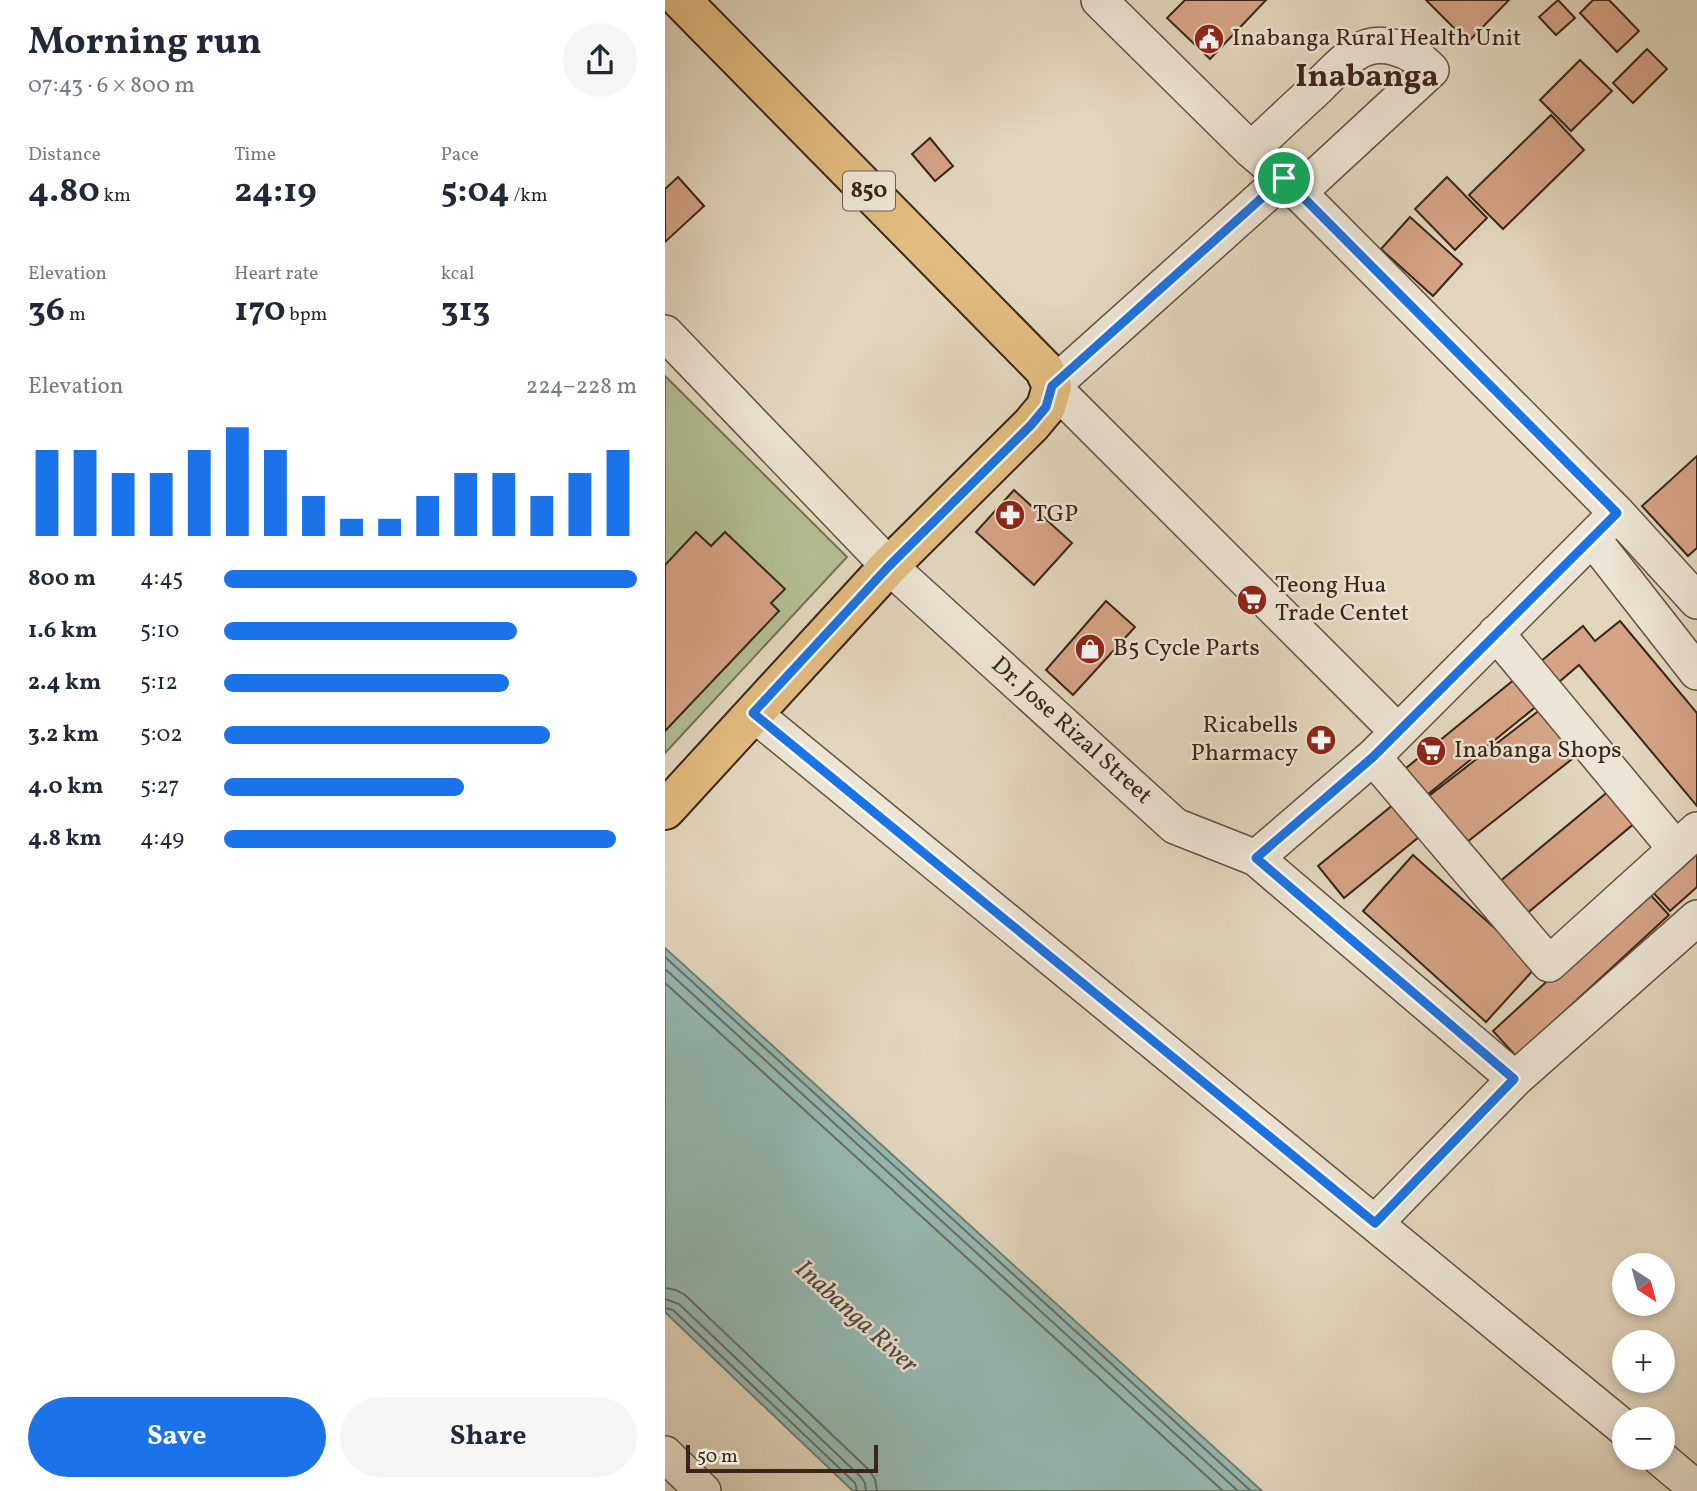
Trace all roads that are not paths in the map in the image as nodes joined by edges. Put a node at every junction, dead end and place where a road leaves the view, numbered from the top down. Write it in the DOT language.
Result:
graph roads {
  1 [pos="681,0"];
  2 [pos="1098,0"];
  3 [pos="665,16"];
  4 [pos="1251,150"];
  5 [pos="1291,186"];
  6 [pos="665,333"];
  7 [pos="1052,386"];
  8 [pos="1617,513"];
  9 [pos="1592,538"];
  10 [pos="889,566"];
  11 [pos="1697,601"];
  12 [pos="1496,633"];
  13 [pos="1697,672"];
  14 [pos="753,713"];
  15 [pos="1397,731"];
  16 [pos="1373,757"];
  17 [pos="665,810"];
  18 [pos="1687,839"];
  19 [pos="1256,858"];
  20 [pos="1697,918"];
  21 [pos="1514,1079"];
  22 [pos="1375,1223"];
  23 [pos="1612,1418"];
  24 [pos="665,1454"];
  25 [pos="1674,1470"];
  26 [pos="1697,1489"];
  27 [pos="703,1491"];
  1 -- 3 [label="street"];
  1 -- 7 [label="main road, 850"];
  2 -- 4 [label="street"];
  4 -- 5 [label="street"];
  4 -- 5 [label="street"];
  5 -- 7 [label="street"];
  5 -- 8 [label="street"];
  6 -- 10 [label="street, Dr. Jose Rizal Street"];
  7 -- 10 [label="main road"];
  7 -- 15 [label="street"];
  8 -- 9 [label="street"];
  8 -- 11 [label="street"];
  9 -- 12 [label="street"];
  9 -- 13 [label="street"];
  10 -- 14 [label="main road"];
  10 -- 19 [label="street, Dr. Jose Rizal Street"];
  12 -- 15 [label="street"];
  12 -- 18 [label="street"];
  14 -- 17 [label="main road"];
  14 -- 22 [label="street"];
  15 -- 16 [label="street"];
  16 -- 18 [label="street"];
  16 -- 19 [label="street"];
  19 -- 21 [label="street, Dr. Jose Rizal Street"];
  20 -- 21 [label="street"];
  21 -- 22 [label="street"];
  22 -- 23 [label="street"];
  24 -- 27 [label="street"];
  25 -- 26 [label="street"];
}
